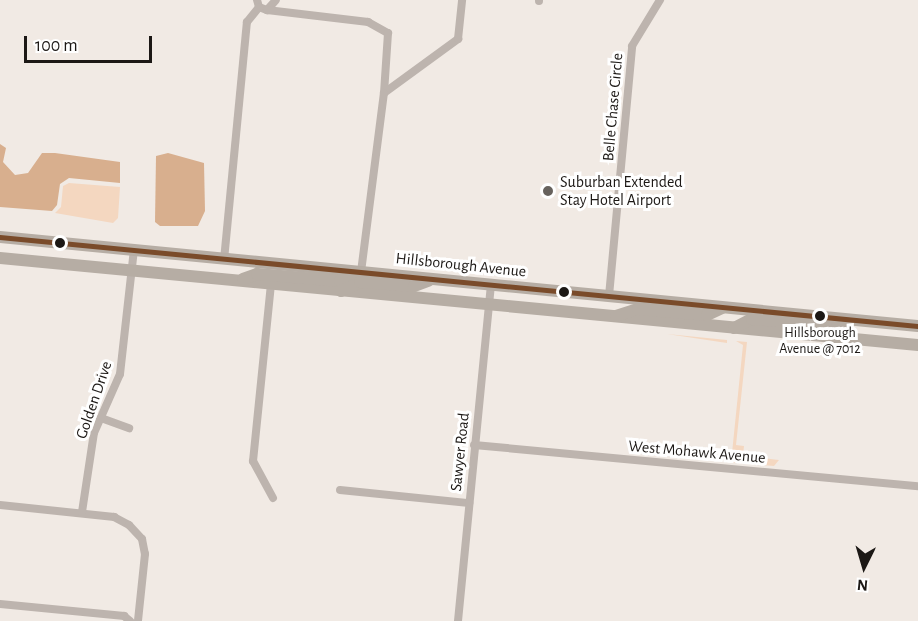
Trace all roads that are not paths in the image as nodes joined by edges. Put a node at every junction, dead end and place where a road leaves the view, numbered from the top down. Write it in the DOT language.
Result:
graph roads {
  1 [pos="276,0"];
  2 [pos="462,0"];
  3 [pos="660,0"];
  4 [pos="261,6"];
  5 [pos="384,93"];
  6 [pos="0,237"];
  7 [pos="22,240"];
  8 [pos="0,248"];
  9 [pos="134,250"];
  10 [pos="0,258"];
  11 [pos="224,260"];
  12 [pos="132,270"];
  13 [pos="362,272"];
  14 [pos="432,279"];
  15 [pos="238,281"];
  16 [pos="271,284"];
  17 [pos="491,286"];
  18 [pos="340,292"];
  19 [pos="609,296"];
  20 [pos="489,306"];
  21 [pos="723,307"];
  22 [pos="609,318"];
  23 [pos="859,320"];
  24 [pos="913,325"];
  25 [pos="733,329"];
  26 [pos="839,338"];
  27 [pos="917,344"];
  28 [pos="101,418"];
  29 [pos="129,428"];
  30 [pos="474,445"];
  31 [pos="918,486"];
  32 [pos="340,490"];
  33 [pos="273,498"];
  34 [pos="469,503"];
  35 [pos="0,505"];
  36 [pos="82,512"];
  37 [pos="0,604"];
  38 [pos="130,621"];
  39 [pos="138,621"];
  40 [pos="458,621"];
  1 -- 4 [label="street"];
  2 -- 5 [label="street"];
  3 -- 19 [label="street, Belle Chase Circle"];
  4 -- 5 [label="street"];
  4 -- 11 [label="street"];
  5 -- 13 [label="street"];
  6 -- 7 [label="main road, Hillsborough Avenue"];
  7 -- 8 [label="main road"];
  7 -- 9 [label="main road, Hillsborough Avenue"];
  9 -- 11 [label="main road, Hillsborough Avenue"];
  9 -- 12 [label="street, Golden Drive"];
  10 -- 12 [label="main road"];
  11 -- 13 [label="main road, Hillsborough Avenue"];
  12 -- 15 [label="main road"];
  12 -- 28 [label="street, Golden Drive"];
  13 -- 14 [label="main road, Hillsborough Avenue"];
  13 -- 15 [label="main road"];
  14 -- 17 [label="main road, Hillsborough Avenue"];
  14 -- 18 [label="main road"];
  15 -- 16 [label="main road"];
  16 -- 18 [label="main road"];
  16 -- 33 [label="street"];
  17 -- 19 [label="main road, Hillsborough Avenue"];
  17 -- 20 [label="street, Sawyer Road"];
  18 -- 20 [label="main road"];
  19 -- 21 [label="main road, Hillsborough Avenue"];
  20 -- 22 [label="main road"];
  20 -- 30 [label="street, Sawyer Road"];
  21 -- 22 [label="main road"];
  21 -- 23 [label="main road, Hillsborough Avenue"];
  22 -- 25 [label="main road"];
  23 -- 24 [label="main road, Hillsborough Avenue"];
  23 -- 25 [label="main road"];
  24 -- 26 [label="main road"];
  25 -- 26 [label="main road"];
  26 -- 27 [label="main road"];
  28 -- 29 [label="street"];
  28 -- 36 [label="street, Golden Drive"];
  30 -- 31 [label="street, West Mohawk Avenue"];
  30 -- 34 [label="street, Sawyer Road"];
  32 -- 34 [label="street"];
  34 -- 40 [label="street, Sawyer Road"];
  35 -- 36 [label="street"];
  36 -- 39 [label="street"];
  37 -- 38 [label="street"];
}
